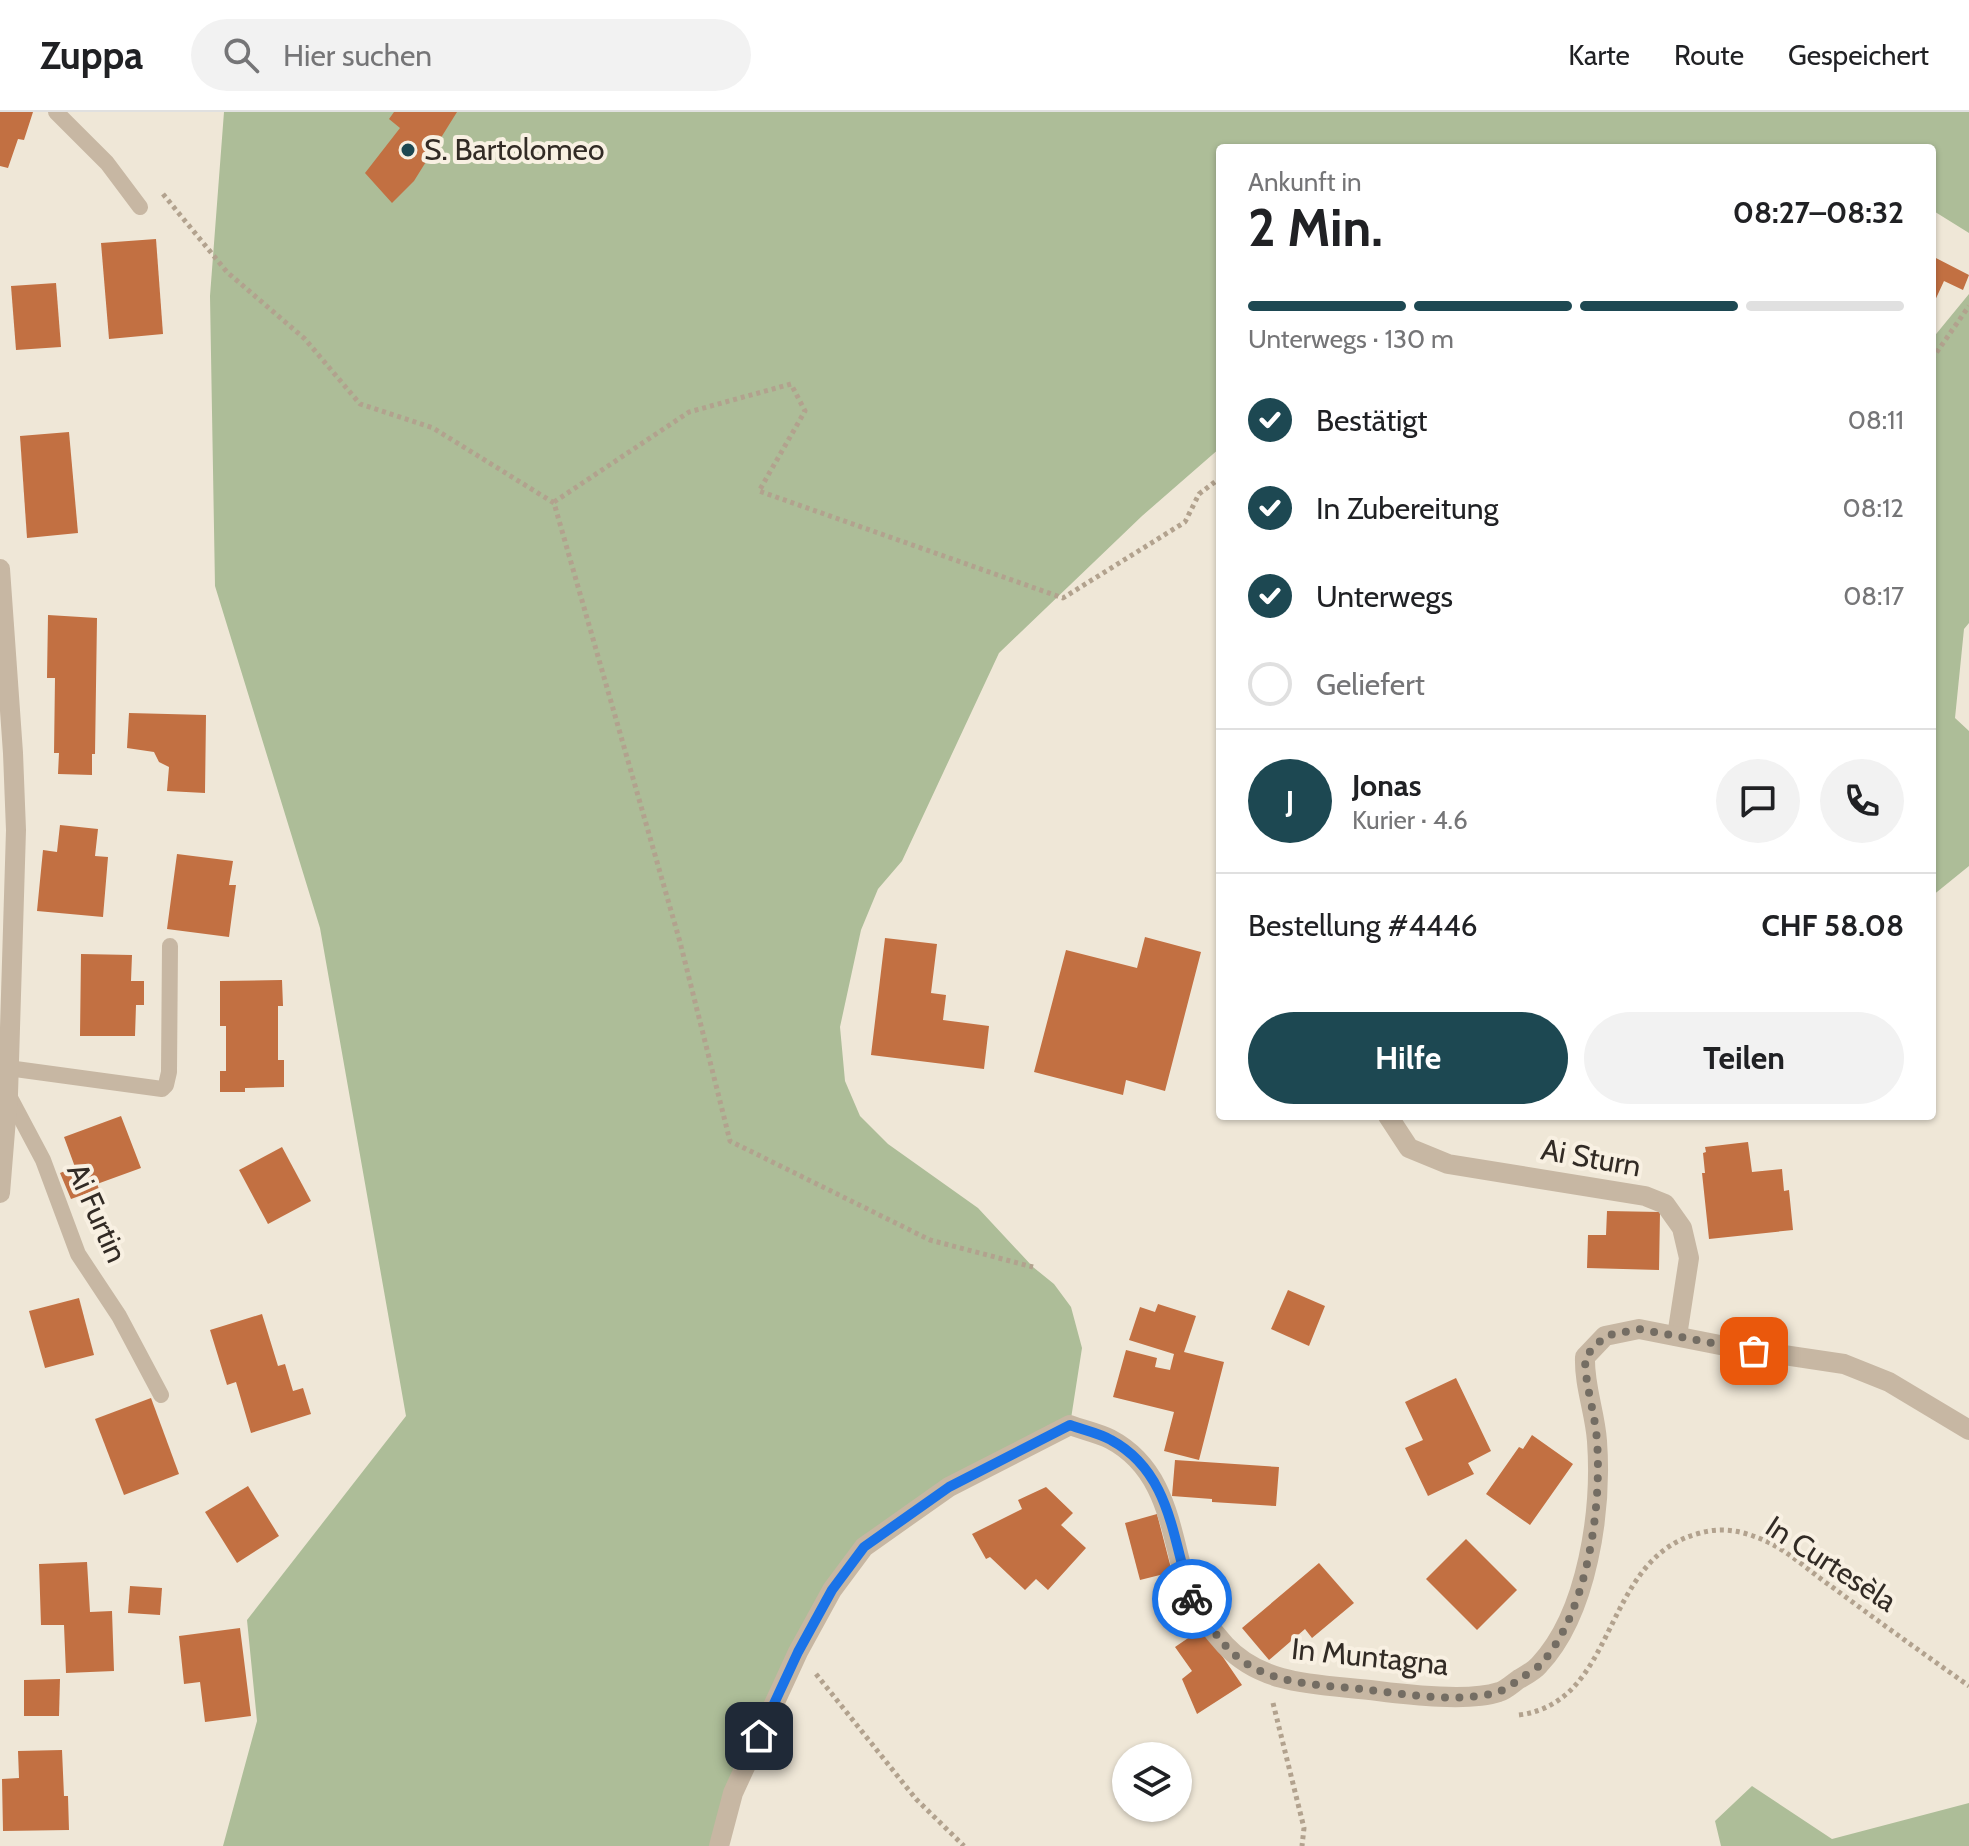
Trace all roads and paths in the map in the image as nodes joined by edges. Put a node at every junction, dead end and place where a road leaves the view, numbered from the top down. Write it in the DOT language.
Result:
graph roads {
  1 [pos="56,112"];
  2 [pos="153,185"];
  3 [pos="140,207"];
  4 [pos="1969,306"];
  5 [pos="1936,353"];
  6 [pos="1216,481"];
  7 [pos="554,503"];
  8 [pos="0,569"];
  9 [pos="3,648"];
  10 [pos="12,878"];
  11 [pos="0,899"];
  12 [pos="170,946"];
  13 [pos="8,1068"];
  14 [pos="8,1094"];
  15 [pos="1391,1120"];
  16 [pos="0,1193"];
  17 [pos="1033,1267"];
  18 [pos="1677,1336"];
  19 [pos="161,1395"];
  20 [pos="1969,1430"];
  21 [pos="798,1652"];
  22 [pos="1272,1677"];
  23 [pos="1969,1686"];
  24 [pos="1514,1716"];
  25 [pos="719,1846"];
  26 [pos="964,1846"];
  27 [pos="1302,1846"];
  1 -- 3 [label="lane"];
  2 -- 7 [label="path"];
  4 -- 5 [label="path"];
  6 -- 7 [label="path"];
  7 -- 17 [label="path"];
  8 -- 9 [label="street"];
  9 -- 10 [label="street"];
  10 -- 11 [label="street"];
  10 -- 13 [label="street"];
  12 -- 13 [label="lane"];
  13 -- 14 [label="street"];
  14 -- 16 [label="street"];
  14 -- 19 [label="lane, Ai Furtin"];
  15 -- 18 [label="street, Ai Sturn"];
  18 -- 20 [label="street, In Muntagna"];
  18 -- 22 [label="street, In Muntagna"];
  21 -- 22 [label="street, In Muntagna"];
  21 -- 25 [label="street, In Muntagna"];
  21 -- 26 [label="path"];
  22 -- 27 [label="path"];
  23 -- 24 [label="path, In Curtesèla"];
}
